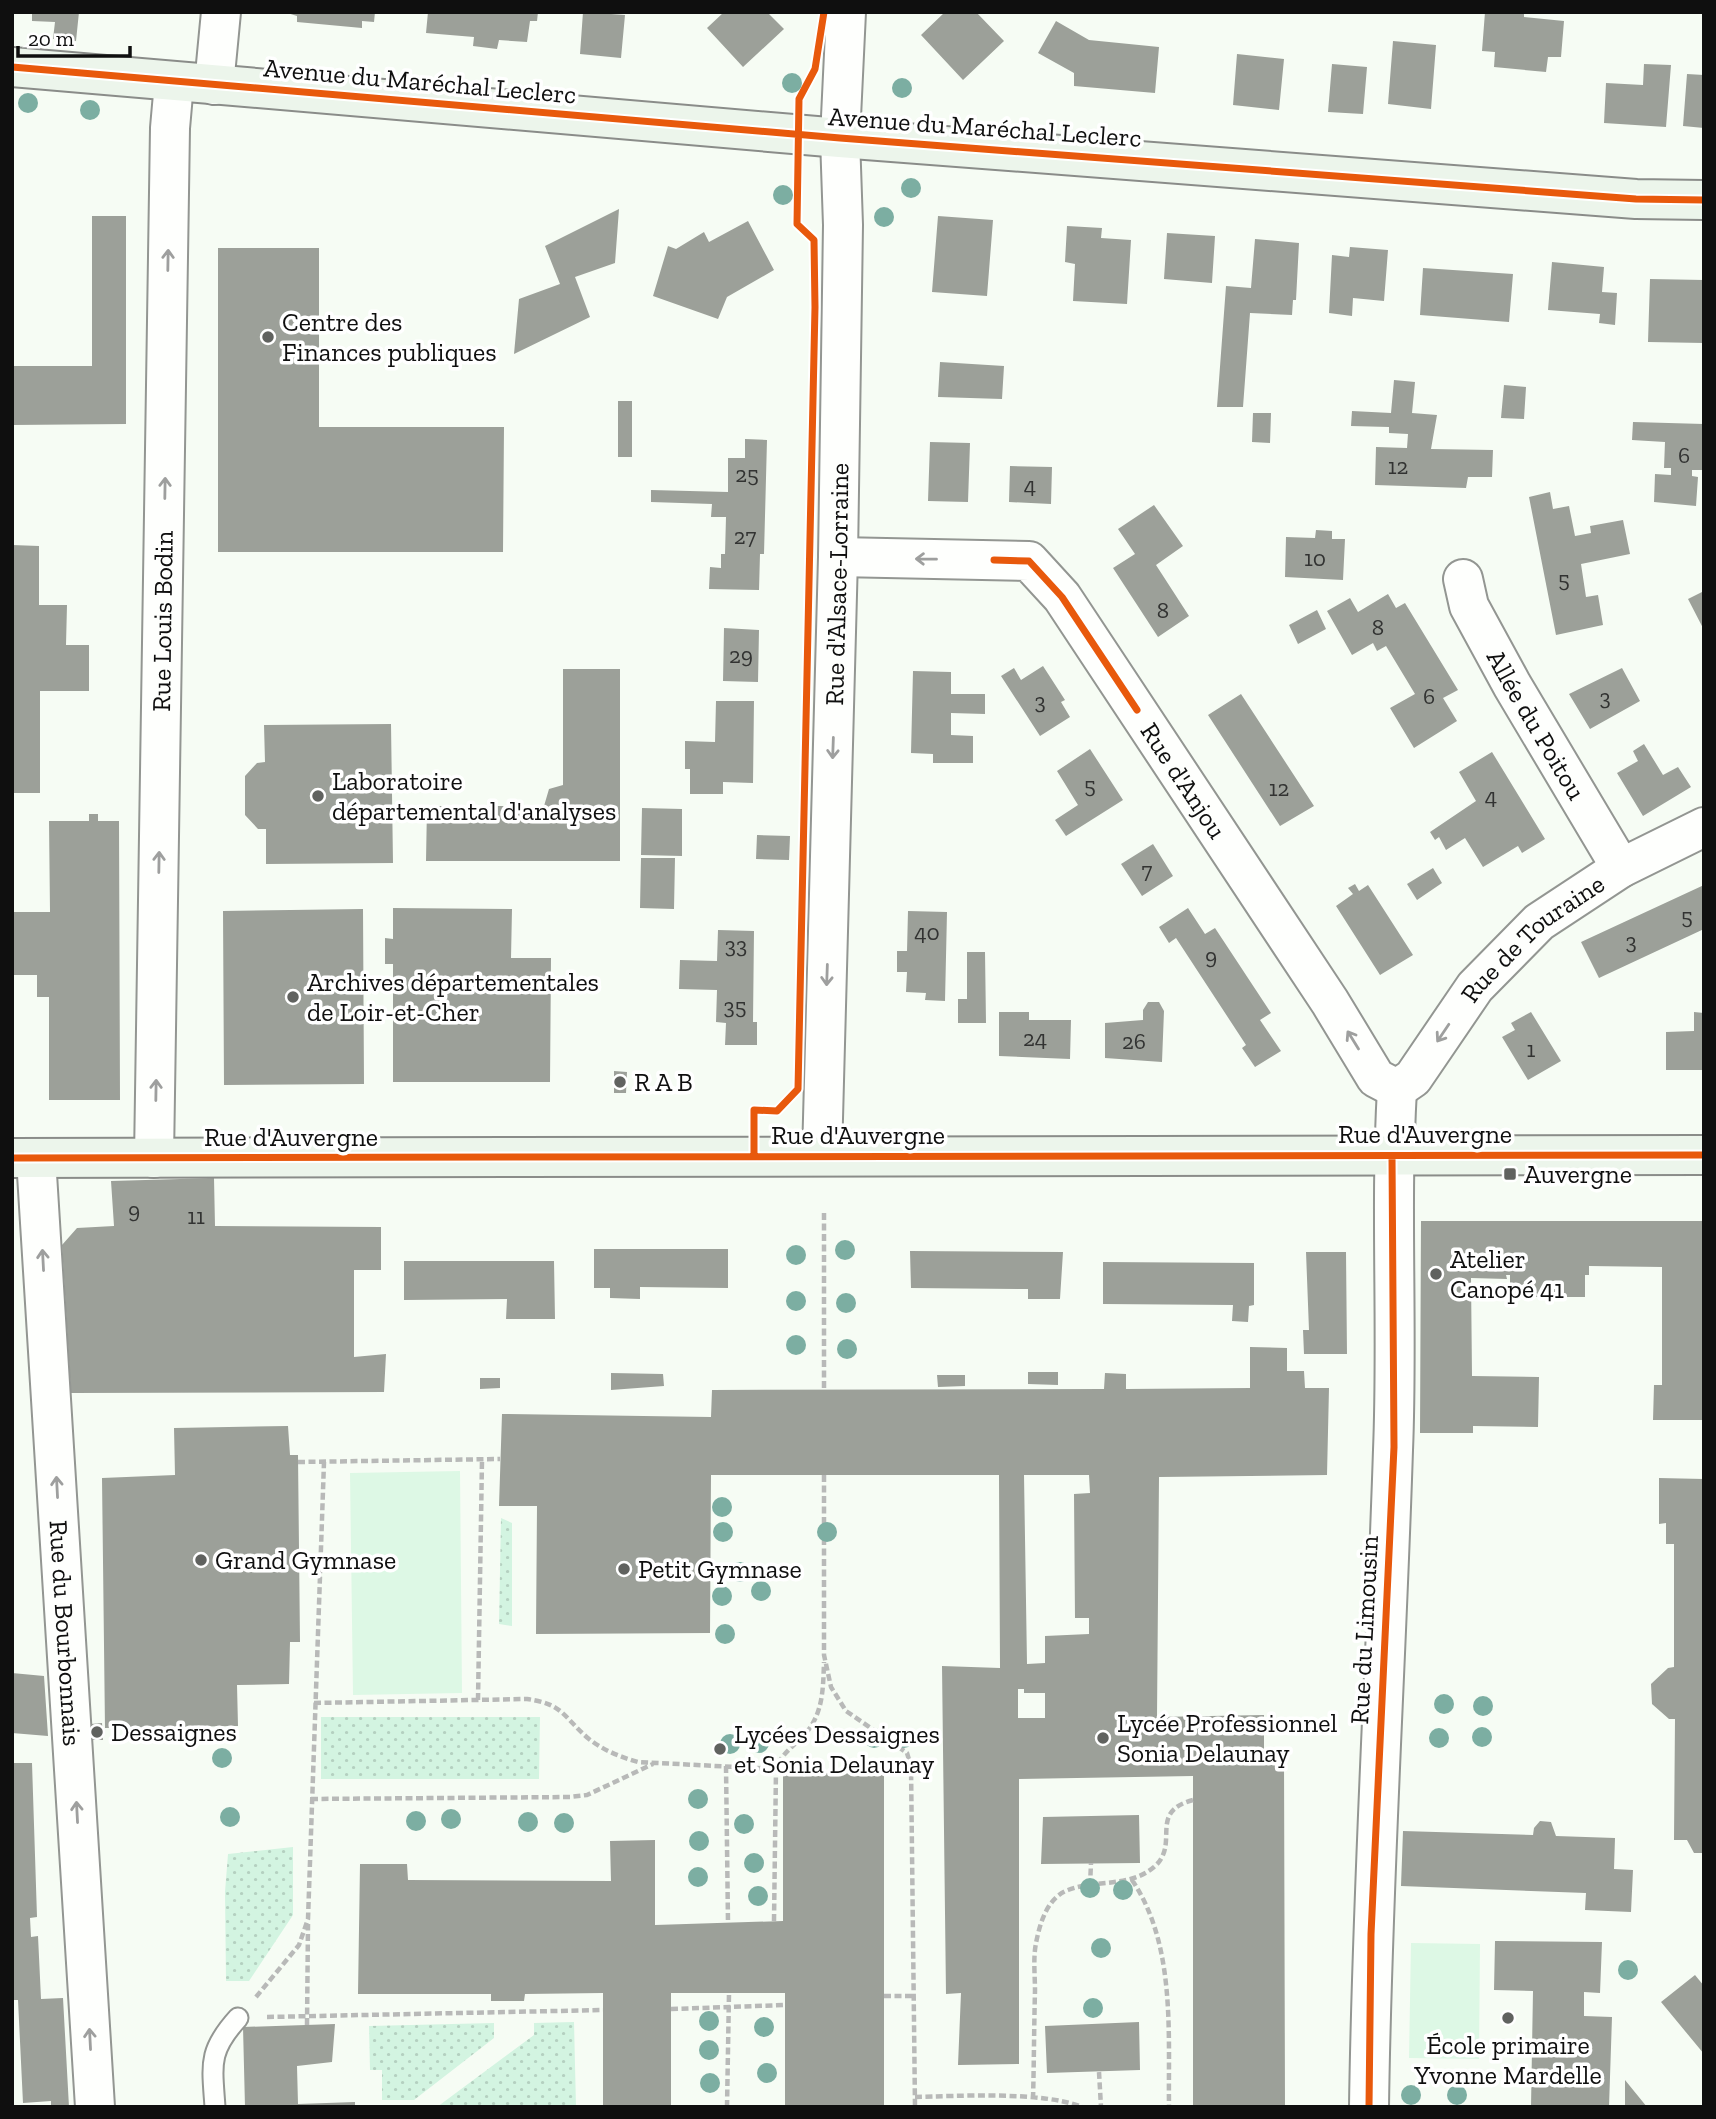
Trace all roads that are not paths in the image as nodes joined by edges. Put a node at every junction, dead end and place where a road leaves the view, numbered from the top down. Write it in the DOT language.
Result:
graph roads {
  1 [pos="221,12"];
  2 [pos="846,12"];
  3 [pos="12,67"];
  4 [pos="174,83"];
  5 [pos="214,85"];
  6 [pos="840,138"];
  7 [pos="1704,201"];
  8 [pos="838,557"];
  9 [pos="1463,579"];
  10 [pos="1704,827"];
  11 [pos="1621,868"];
  12 [pos="1397,1089"];
  13 [pos="1704,1155"];
  14 [pos="822,1156"];
  15 [pos="1392,1156"];
  16 [pos="24,1158"];
  17 [pos="155,1158"];
  18 [pos="238,2018"];
  19 [pos="94,2107"];
  20 [pos="215,2107"];
  21 [pos="1369,2107"];
  1 -- 5 [label="street"];
  2 -- 6 [label="street, Rue d'Alsace-Lorraine"];
  3 -- 4 [label="main road, Avenue du Maréchal Leclerc"];
  4 -- 5 [label="main road, Avenue du Maréchal Leclerc"];
  17 -- 4 [label="street, Rue Louis Bodin, one-way"];
  5 -- 6 [label="main road, Avenue du Maréchal Leclerc"];
  6 -- 7 [label="main road, Avenue du Maréchal Leclerc"];
  6 -- 8 [label="street, Rue d'Alsace-Lorraine"];
  12 -- 8 [label="street, Rue d'Anjou, one-way"];
  8 -- 14 [label="street, Rue d'Alsace-Lorraine, one-way"];
  9 -- 11 [label="street, Allée du Poitou"];
  10 -- 11 [label="street, Rue de Touraine"];
  11 -- 12 [label="street, Rue de Touraine, one-way"];
  12 -- 15 [label="street, Rue du Limousin"];
  13 -- 15 [label="main road, Rue d'Auvergne"];
  14 -- 15 [label="main road, Rue d'Auvergne"];
  14 -- 17 [label="main road, Rue d'Auvergne"];
  15 -- 21 [label="street, Rue du Limousin"];
  16 -- 17 [label="main road, Rue d'Auvergne"];
  19 -- 16 [label="street, Rue du Bourbonnais, one-way"];
  18 -- 20 [label="lane"];
}
